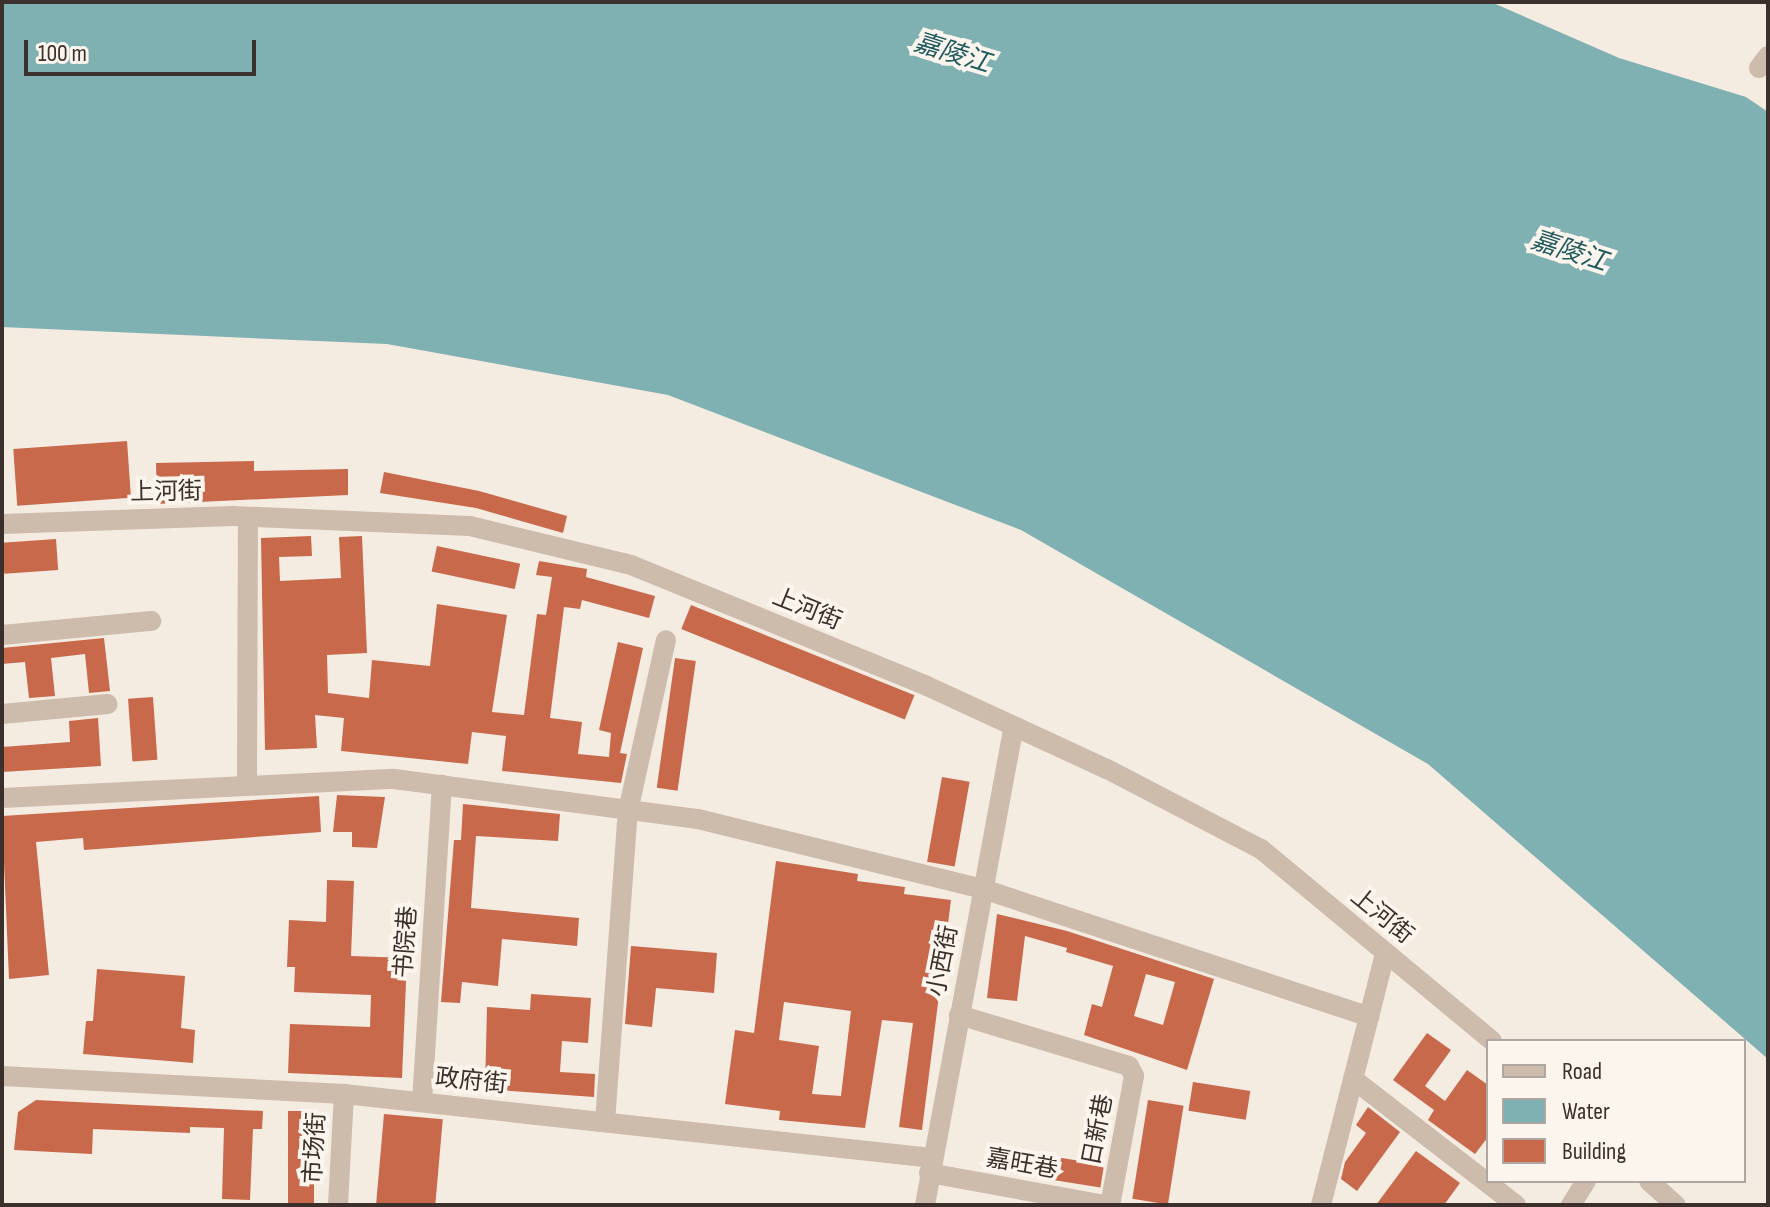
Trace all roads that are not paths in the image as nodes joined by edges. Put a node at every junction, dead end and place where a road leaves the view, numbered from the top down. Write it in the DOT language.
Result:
graph roads {
  1 [pos="248,517"];
  2 [pos="2,524"];
  3 [pos="151,621"];
  4 [pos="2,635"];
  5 [pos="666,640"];
  6 [pos="108,704"];
  7 [pos="2,714"];
  8 [pos="1014,726"];
  9 [pos="247,783"];
  10 [pos="442,785"];
  11 [pos="2,798"];
  12 [pos="628,811"];
  13 [pos="983,889"];
  14 [pos="1385,953"];
  15 [pos="959,1015"];
  16 [pos="1369,1017"];
  17 [pos="1490,1039"];
  18 [pos="2,1076"];
  19 [pos="1353,1079"];
  20 [pos="344,1094"];
  21 [pos="422,1102"];
  22 [pos="605,1122"];
  23 [pos="931,1166"];
  24 [pos="1486,1182"];
  25 [pos="1488,1183"];
  26 [pos="1585,1183"];
  27 [pos="1651,1183"];
  28 [pos="338,1205"];
  29 [pos="925,1205"];
  30 [pos="1107,1205"];
  31 [pos="1321,1205"];
  32 [pos="1516,1205"];
  33 [pos="1571,1205"];
  34 [pos="1676,1205"];
  1 -- 2 [label="street, 上河街"];
  1 -- 8 [label="street, 上河街"];
  1 -- 9 [label="street"];
  3 -- 4 [label="street"];
  5 -- 12 [label="street"];
  6 -- 7 [label="street"];
  8 -- 13 [label="street, 小西街"];
  8 -- 14 [label="street, 上河街"];
  9 -- 10 [label="street"];
  9 -- 11 [label="street"];
  10 -- 12 [label="street"];
  10 -- 21 [label="street, 书院巷"];
  12 -- 13 [label="street"];
  12 -- 22 [label="street"];
  13 -- 15 [label="street, 小西街"];
  13 -- 16 [label="street"];
  14 -- 16 [label="street"];
  14 -- 17 [label="street, 上河街"];
  15 -- 23 [label="street, 小西街"];
  15 -- 30 [label="street, 日新巷"];
  16 -- 19 [label="street"];
  18 -- 20 [label="street, 政府街"];
  19 -- 24 [label="street"];
  19 -- 31 [label="street"];
  20 -- 21 [label="street, 政府街"];
  20 -- 28 [label="street, 市场街"];
  21 -- 22 [label="street, 政府街"];
  22 -- 23 [label="street, 政府街"];
  23 -- 29 [label="street, 小西街"];
  23 -- 30 [label="street, 嘉旺巷"];
  25 -- 32 [label="street"];
  26 -- 33 [label="street"];
  27 -- 34 [label="street"];
}
